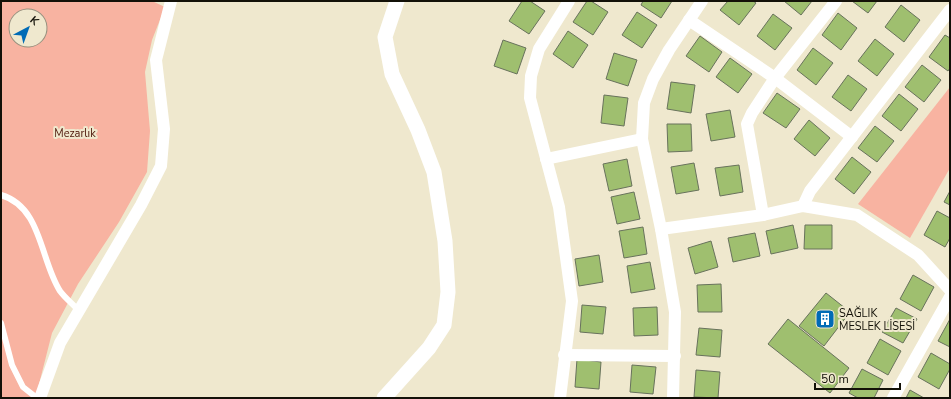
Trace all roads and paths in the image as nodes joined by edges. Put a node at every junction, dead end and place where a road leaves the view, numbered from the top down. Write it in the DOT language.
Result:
graph roads {
  1 [pos="171,1"];
  2 [pos="397,1"];
  3 [pos="569,1"];
  4 [pos="701,1"];
  5 [pos="836,1"];
  6 [pos="950,10"];
  7 [pos="689,20"];
  8 [pos="775,78"];
  9 [pos="852,137"];
  10 [pos="642,139"];
  11 [pos="546,159"];
  12 [pos="1,195"];
  13 [pos="803,206"];
  14 [pos="763,215"];
  15 [pos="661,229"];
  16 [pos="950,290"];
  17 [pos="950,298"];
  18 [pos="79,311"];
  19 [pos="1,323"];
  20 [pos="564,355"];
  21 [pos="675,356"];
  22 [pos="37,398"];
  23 [pos="40,398"];
  24 [pos="384,398"];
  25 [pos="560,398"];
  26 [pos="673,398"];
  27 [pos="893,398"];
  1 -- 18 [label="street"];
  2 -- 24 [label="street"];
  3 -- 11 [label="street"];
  4 -- 7 [label="street"];
  5 -- 8 [label="street"];
  6 -- 9 [label="street"];
  7 -- 8 [label="street"];
  7 -- 10 [label="street"];
  8 -- 9 [label="street"];
  8 -- 14 [label="street"];
  9 -- 13 [label="street"];
  10 -- 11 [label="street"];
  10 -- 15 [label="street"];
  11 -- 20 [label="street"];
  12 -- 18 [label="lane"];
  13 -- 14 [label="street"];
  13 -- 16 [label="street"];
  14 -- 15 [label="street"];
  15 -- 21 [label="street"];
  17 -- 27 [label="street"];
  18 -- 23 [label="street"];
  19 -- 22 [label="lane"];
  20 -- 21 [label="street"];
  20 -- 25 [label="street"];
  21 -- 26 [label="street"];
}
